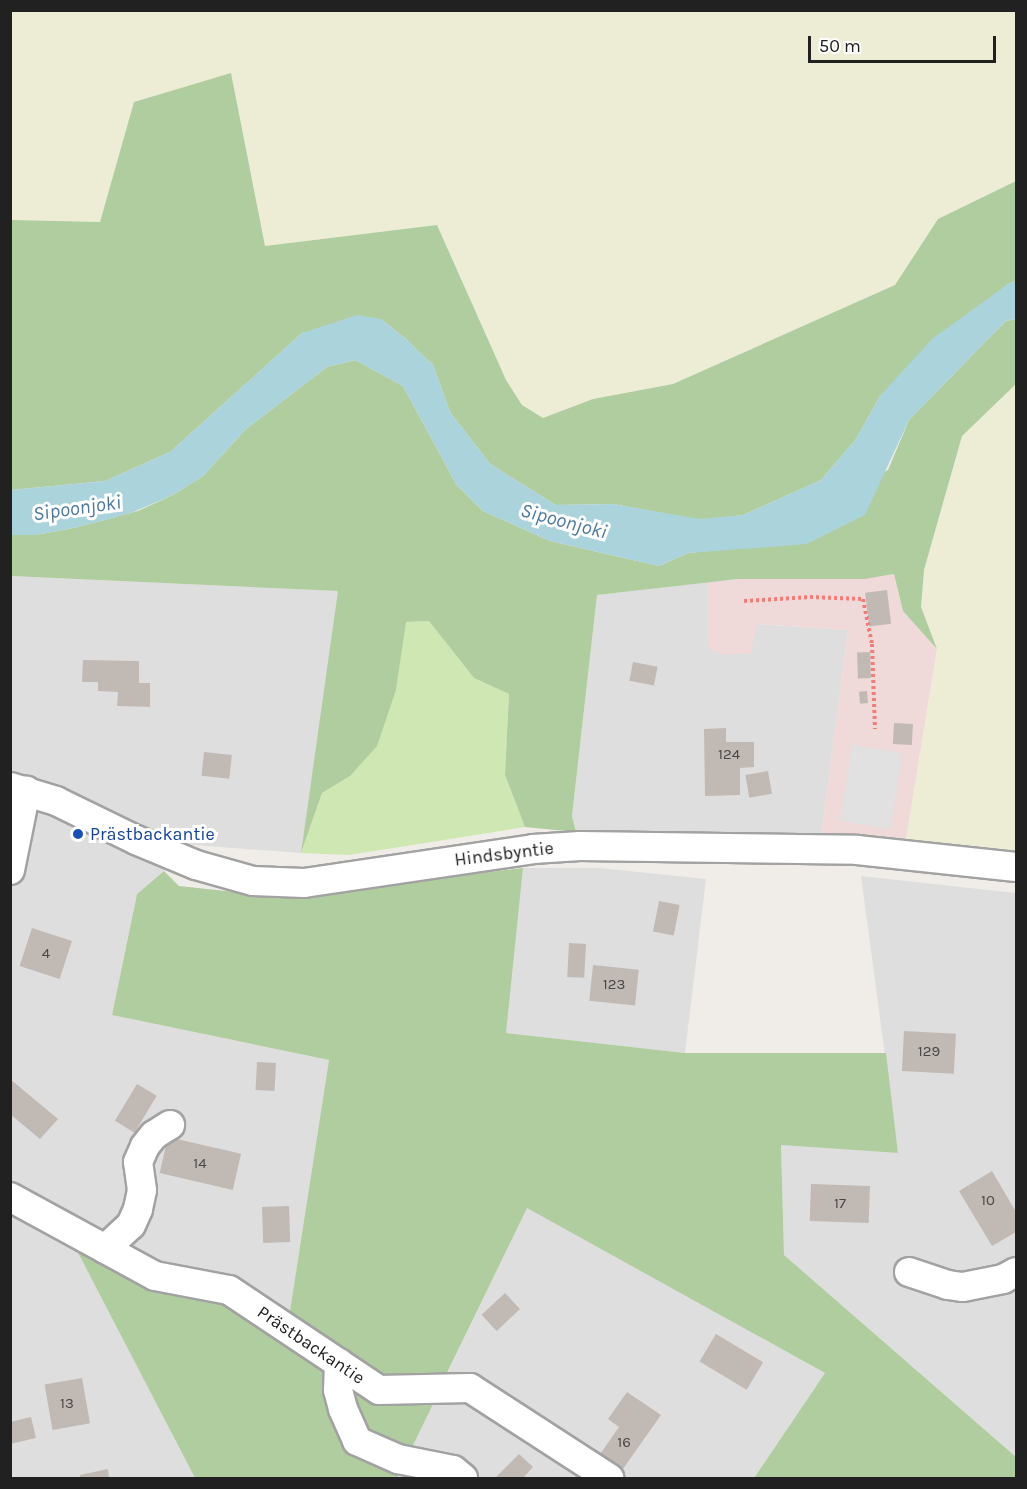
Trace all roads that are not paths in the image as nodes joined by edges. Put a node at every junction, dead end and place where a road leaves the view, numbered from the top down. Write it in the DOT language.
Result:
graph roads {
  1 [pos="18,789"];
  2 [pos="1017,867"];
  3 [pos="10,870"];
  4 [pos="170,1125"];
  5 [pos="10,1197"];
  6 [pos="105,1249"];
  7 [pos="909,1272"];
  8 [pos="1017,1272"];
  9 [pos="339,1363"];
  10 [pos="463,1479"];
  11 [pos="609,1479"];
  1 -- 2 [label="street, Hindsbyntie"];
  1 -- 3 [label="street"];
  4 -- 6 [label="street"];
  5 -- 6 [label="street, Prästbackantie"];
  6 -- 9 [label="street, Prästbackantie"];
  7 -- 8 [label="street"];
  9 -- 10 [label="street"];
  9 -- 11 [label="street, Prästbackantie"];
}
